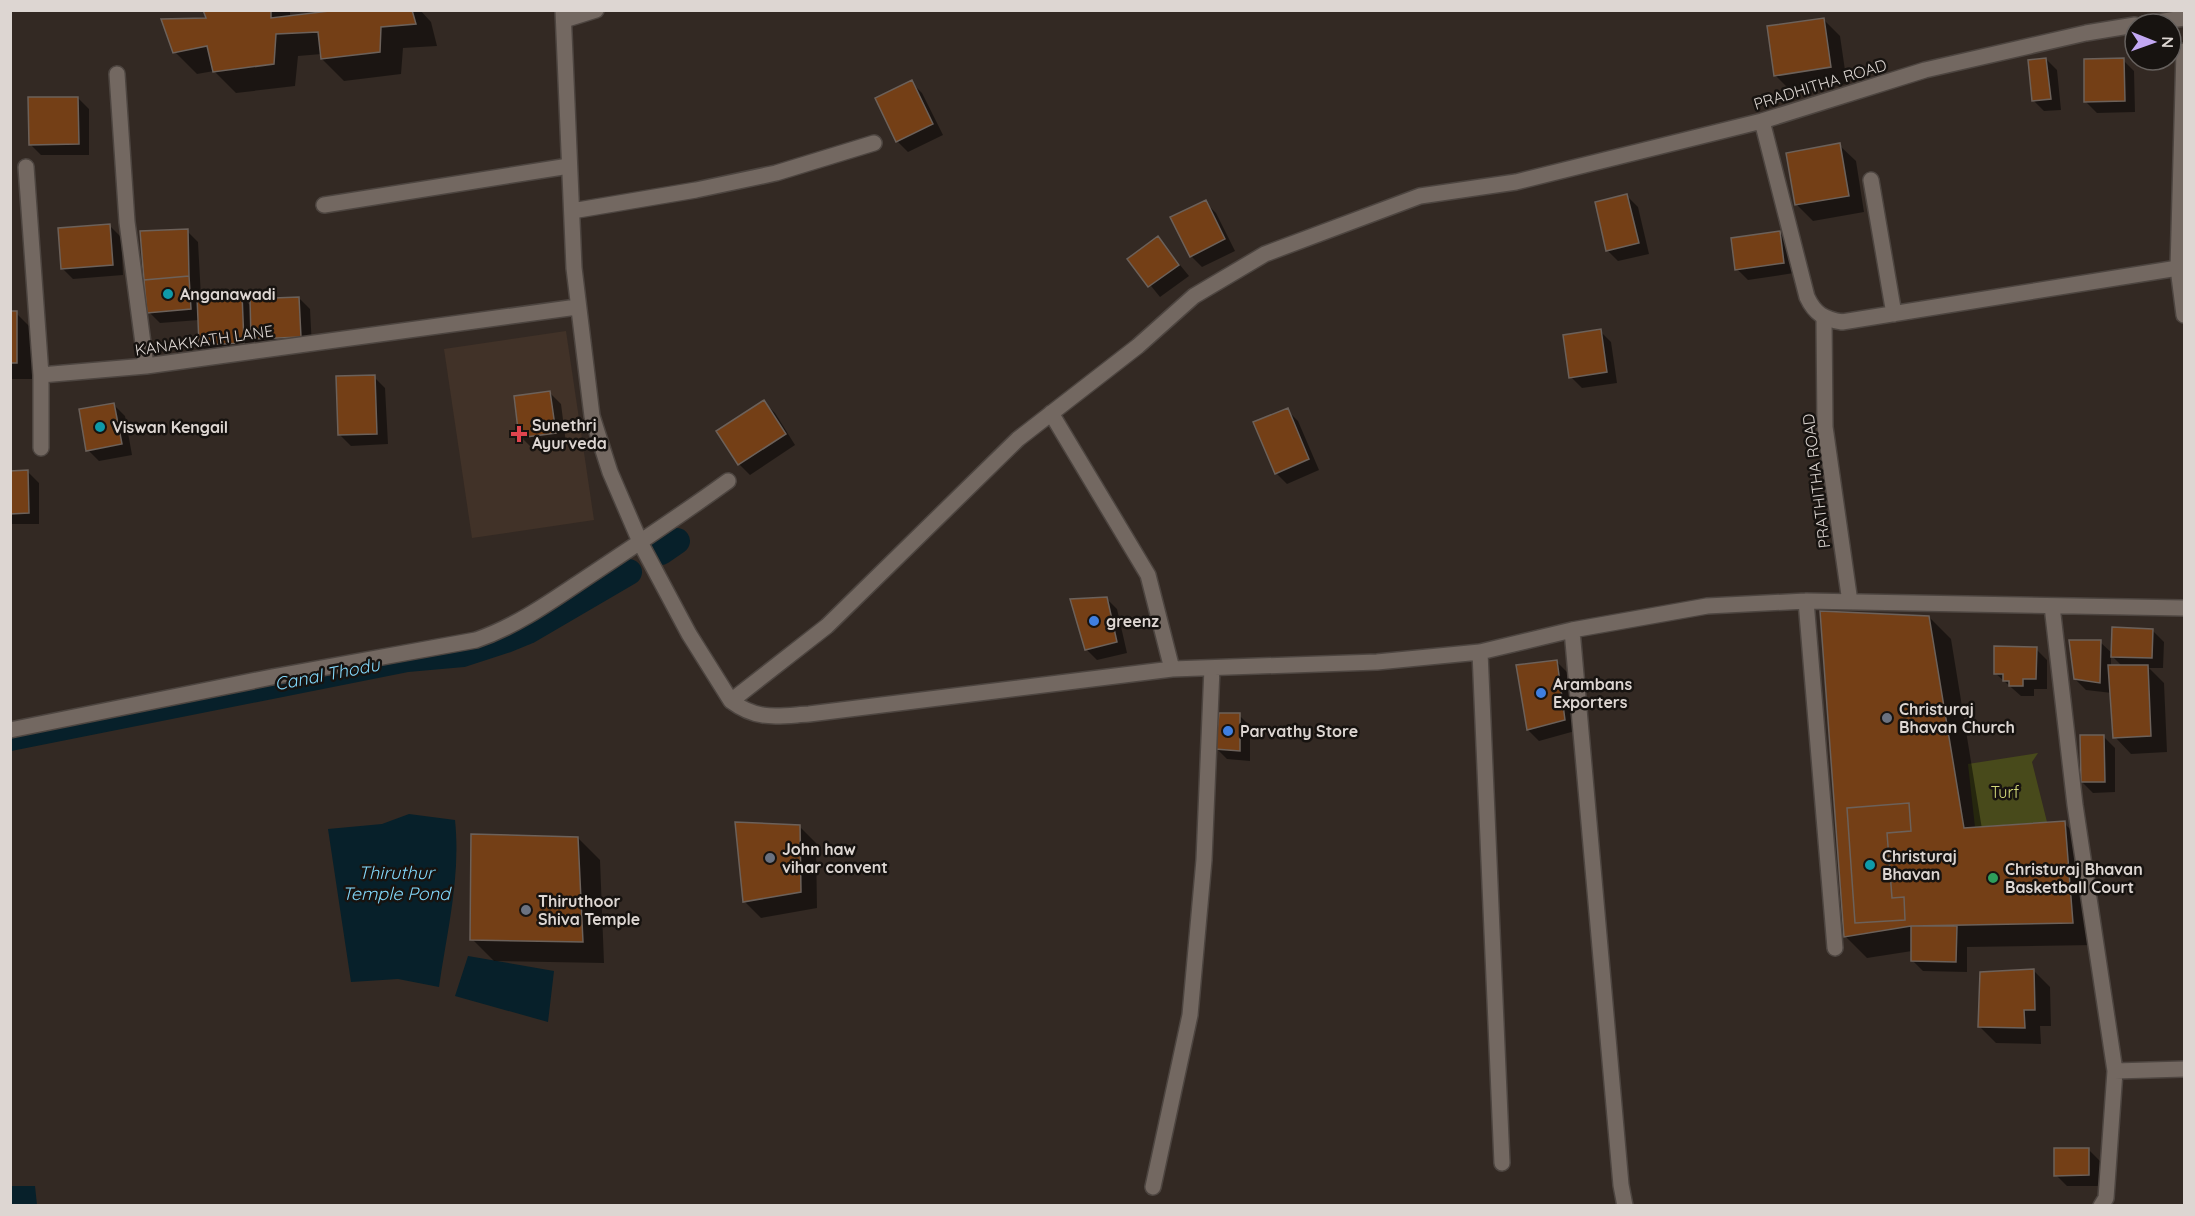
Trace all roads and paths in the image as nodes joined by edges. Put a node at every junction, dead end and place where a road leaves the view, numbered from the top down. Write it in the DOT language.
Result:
graph roads {
  1 [pos="596,10"];
  2 [pos="563,15"];
  3 [pos="2123,27"];
  4 [pos="2184,51"];
  5 [pos="117,74"];
  6 [pos="1762,121"];
  7 [pos="874,142"];
  8 [pos="569,166"];
  9 [pos="26,167"];
  10 [pos="1871,180"];
  11 [pos="324,205"];
  12 [pos="572,211"];
  13 [pos="2178,268"];
  14 [pos="577,307"];
  15 [pos="1894,314"];
  16 [pos="2184,315"];
  17 [pos="1824,319"];
  18 [pos="146,366"];
  19 [pos="40,375"];
  20 [pos="1051,413"];
  21 [pos="41,448"];
  22 [pos="728,481"];
  23 [pos="641,544"];
  24 [pos="1806,601"];
  25 [pos="1850,602"];
  26 [pos="2052,606"];
  27 [pos="2184,608"];
  28 [pos="1572,630"];
  29 [pos="1480,652"];
  30 [pos="1212,668"];
  31 [pos="1172,669"];
  32 [pos="731,701"];
  33 [pos="10,730"];
  34 [pos="1835,948"];
  35 [pos="2184,1069"];
  36 [pos="2115,1071"];
  37 [pos="1502,1163"];
  38 [pos="1153,1187"];
  39 [pos="1625,1206"];
  40 [pos="2101,1206"];
  1 -- 2 [label="street"];
  2 -- 8 [label="street"];
  3 -- 6 [label="street, PRADHITHA ROAD"];
  4 -- 13 [label="street"];
  5 -- 18 [label="street"];
  6 -- 17 [label="street"];
  6 -- 20 [label="street, PRADHITHA ROAD"];
  7 -- 12 [label="street"];
  8 -- 11 [label="street"];
  8 -- 12 [label="street"];
  9 -- 19 [label="street"];
  10 -- 15 [label="street"];
  12 -- 14 [label="street"];
  13 -- 15 [label="street"];
  13 -- 16 [label="street"];
  14 -- 18 [label="street, KANAKKATH LANE"];
  14 -- 23 [label="street"];
  15 -- 17 [label="street"];
  17 -- 25 [label="street, PRATHITHA ROAD"];
  18 -- 19 [label="street, KANAKKATH LANE"];
  19 -- 21 [label="street"];
  20 -- 31 [label="street"];
  20 -- 32 [label="street, PRADHITHA ROAD"];
  22 -- 23 [label="street"];
  23 -- 32 [label="street"];
  23 -- 33 [label="street"];
  24 -- 25 [label="street"];
  24 -- 28 [label="street"];
  24 -- 34 [label="street"];
  25 -- 26 [label="street"];
  26 -- 27 [label="street"];
  26 -- 36 [label="street"];
  28 -- 29 [label="street"];
  28 -- 39 [label="street"];
  29 -- 30 [label="street"];
  29 -- 37 [label="street"];
  30 -- 31 [label="street"];
  30 -- 38 [label="street"];
  31 -- 32 [label="street"];
  35 -- 36 [label="street"];
  36 -- 40 [label="street"];
}
